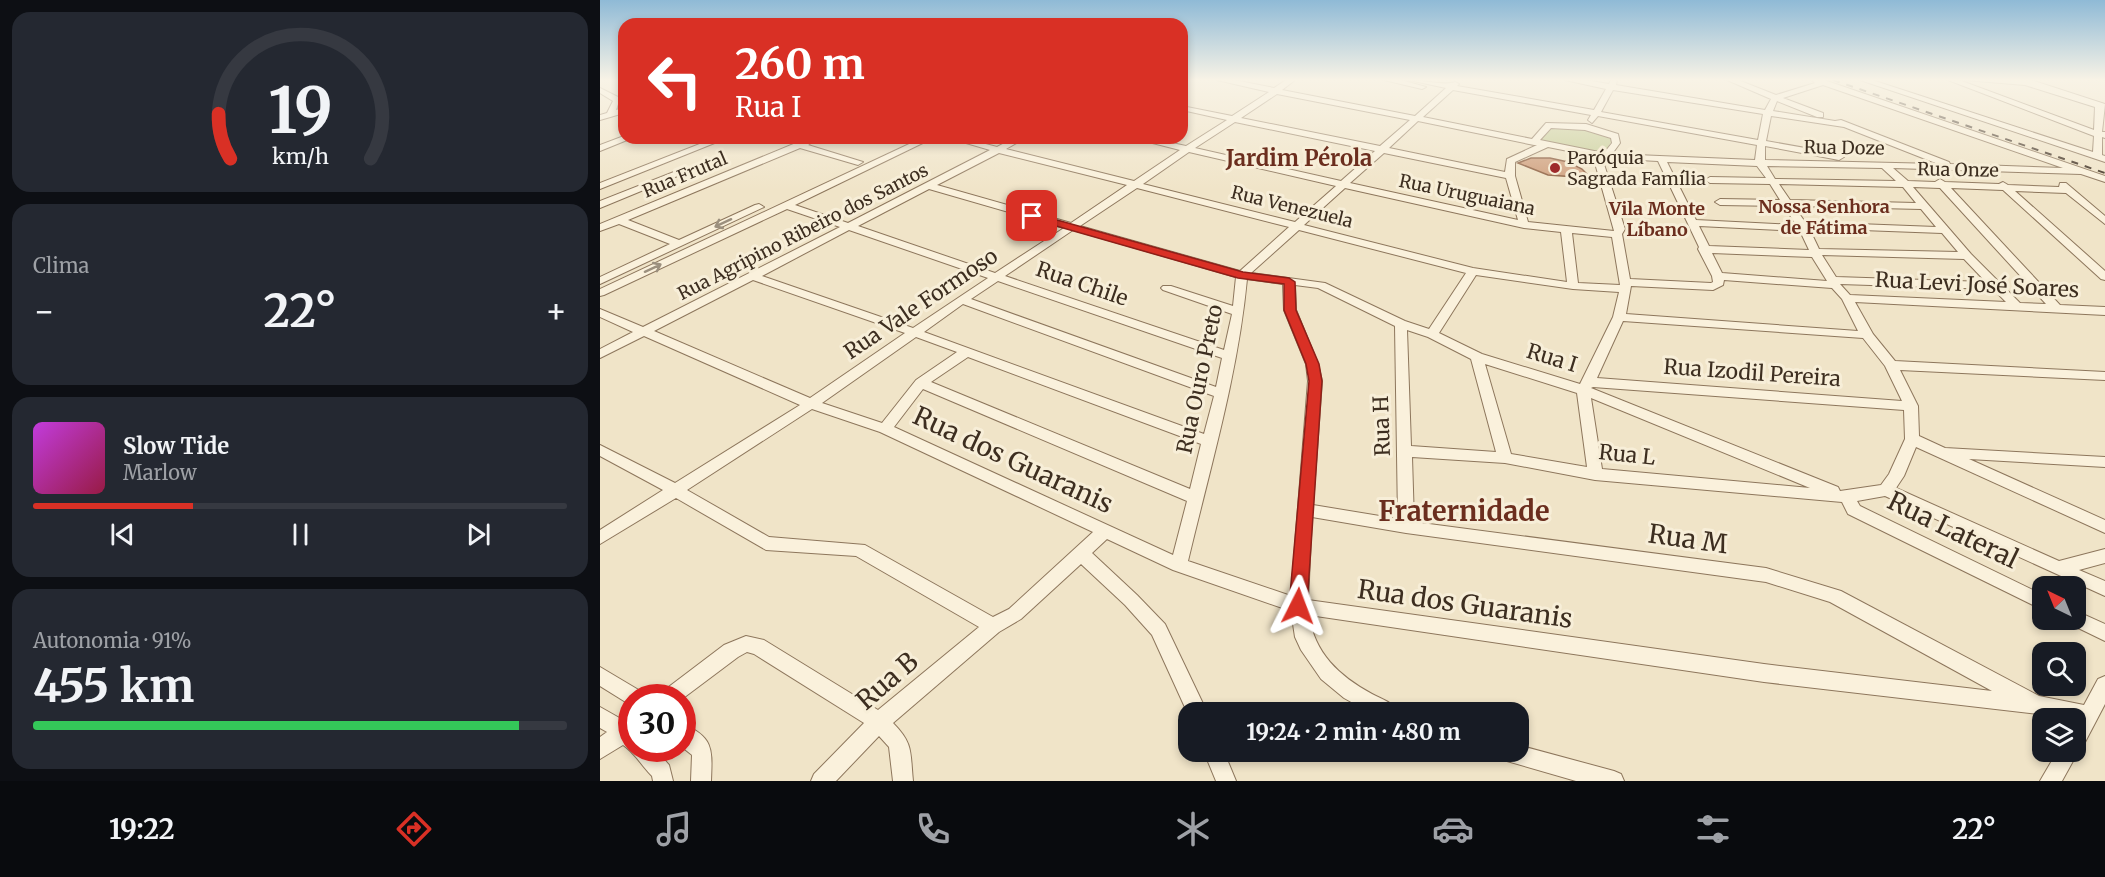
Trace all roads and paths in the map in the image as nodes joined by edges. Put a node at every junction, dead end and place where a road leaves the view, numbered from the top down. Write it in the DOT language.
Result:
graph roads {
  1 [pos="1220,116"];
  2 [pos="1241,116"];
  3 [pos="1403,116"];
  4 [pos="1418,116"];
  5 [pos="1595,116"];
  6 [pos="1597,116"];
  7 [pos="1767,116"];
  8 [pos="1794,116"];
  9 [pos="1823,116"];
  10 [pos="1920,116"];
  11 [pos="1974,116"];
  12 [pos="2050,116"];
  13 [pos="2102,116"];
  14 [pos="1415,119"];
  15 [pos="1236,120"];
  16 [pos="1845,125"];
  17 [pos="1586,127"];
  18 [pos="2101,135"];
  19 [pos="618,142"];
  20 [pos="1534,142"];
  21 [pos="708,144"];
  22 [pos="897,144"];
  23 [pos="916,144"];
  24 [pos="973,144"];
  25 [pos="1010,144"];
  26 [pos="1162,144"];
  27 [pos="800,145"];
  28 [pos="1545,145"];
  29 [pos="1761,146"];
  30 [pos="600,148"];
  31 [pos="1188,150"];
  32 [pos="1380,150"];
  33 [pos="997,151"];
  34 [pos="1602,156"];
  35 [pos="2101,158"];
  36 [pos="1662,160"];
  37 [pos="858,162"];
  38 [pos="661,163"];
  39 [pos="1760,164"];
  40 [pos="1843,164"];
  41 [pos="1887,165"];
  42 [pos="1923,167"];
  43 [pos="1958,168"];
  44 [pos="1982,169"];
  45 [pos="687,170"];
  46 [pos="2082,171"];
  47 [pos="2047,172"];
  48 [pos="1510,176"];
  49 [pos="2105,179"];
  50 [pos="718,180"];
  51 [pos="1710,180"];
  52 [pos="1774,182"];
  53 [pos="1135,185"];
  54 [pos="1341,185"];
  55 [pos="1906,185"];
  56 [pos="1942,185"];
  57 [pos="600,186"];
  58 [pos="929,186"];
  59 [pos="2006,187"];
  60 [pos="2068,190"];
  61 [pos="1720,202"];
  62 [pos="1788,204"];
  63 [pos="600,205"];
  64 [pos="786,205"];
  65 [pos="1924,206"];
  66 [pos="619,220"];
  67 [pos="2105,220"];
  68 [pos="1691,223"];
  69 [pos="1524,225"];
  70 [pos="853,226"];
  71 [pos="1297,226"];
  72 [pos="1803,227"];
  73 [pos="600,228"];
  74 [pos="1073,228"];
  75 [pos="1566,230"];
  76 [pos="1945,230"];
  77 [pos="1617,234"];
  78 [pos="678,244"];
  79 [pos="1703,249"];
  80 [pos="1816,253"];
  81 [pos="1967,256"];
  82 [pos="1473,271"];
  83 [pos="752,276"];
  84 [pos="999,276"];
  85 [pos="1242,276"];
  86 [pos="2105,277"];
  87 [pos="600,281"];
  88 [pos="1717,281"];
  89 [pos="1289,282"];
  90 [pos="1833,283"];
  91 [pos="1573,286"];
  92 [pos="1625,286"];
  93 [pos="1998,286"];
  94 [pos="1167,288"];
  95 [pos="600,293"];
  96 [pos="1846,298"];
  97 [pos="962,300"];
  98 [pos="2016,306"];
  99 [pos="2055,307"];
  100 [pos="2105,311"];
  101 [pos="1238,312"];
  102 [pos="600,313"];
  103 [pos="1619,317"];
  104 [pos="1401,324"];
  105 [pos="642,332"];
  106 [pos="916,333"];
  107 [pos="1432,334"];
  108 [pos="1867,335"];
  109 [pos="966,352"];
  110 [pos="600,354"];
  111 [pos="1228,356"];
  112 [pos="1477,357"];
  113 [pos="1891,364"];
  114 [pos="2105,376"];
  115 [pos="921,383"];
  116 [pos="1586,386"];
  117 [pos="1221,394"];
  118 [pos="811,404"];
  119 [pos="1911,406"];
  120 [pos="885,429"];
  121 [pos="1912,439"];
  122 [pos="1208,441"];
  123 [pos="600,450"];
  124 [pos="1404,451"];
  125 [pos="1940,451"];
  126 [pos="1505,458"];
  127 [pos="2105,462"];
  128 [pos="1595,474"];
  129 [pos="675,490"];
  130 [pos="1886,490"];
  131 [pos="1847,497"];
  132 [pos="1196,498"];
  133 [pos="1304,510"];
  134 [pos="1406,527"];
  135 [pos="2105,527"];
  136 [pos="1105,531"];
  137 [pos="600,538"];
  138 [pos="1080,553"];
  139 [pos="2105,556"];
  140 [pos="1179,565"];
  141 [pos="2058,568"];
  142 [pos="2105,589"];
  143 [pos="2032,598"];
  144 [pos="1298,606"];
  145 [pos="2086,624"];
  146 [pos="993,626"];
  147 [pos="2105,633"];
  148 [pos="600,676"];
  149 [pos="687,684"];
  150 [pos="2105,685"];
  151 [pos="618,687"];
  152 [pos="1192,702"];
  153 [pos="1368,702"];
  154 [pos="2038,705"];
  155 [pos="600,716"];
  156 [pos="2090,716"];
  157 [pos="879,722"];
  158 [pos="2086,723"];
  159 [pos="618,726"];
  160 [pos="618,738"];
  161 [pos="696,745"];
  162 [pos="600,749"];
  163 [pos="1529,758"];
  164 [pos="653,762"];
  165 [pos="1218,762"];
  166 [pos="2062,762"];
  167 [pos="663,781"];
  168 [pos="702,781"];
  169 [pos="821,781"];
  170 [pos="903,781"];
  171 [pos="1226,781"];
  172 [pos="1614,781"];
  173 [pos="2050,781"];
  1 -- 15 [label="street"];
  2 -- 15 [label="street, Rua Vale Formoso"];
  3 -- 14 [label="street, Rua Doze"];
  4 -- 14 [label="street"];
  5 -- 17 [label="street"];
  6 -- 29 [label="street"];
  7 -- 29 [label="street"];
  8 -- 16 [label="street"];
  9 -- 16 [label="street"];
  10 -- 46 [label="street"];
  11 -- 35 [label="street"];
  12 -- 18 [label="street"];
  13 -- 18 [label="street"];
  14 -- 20 [label="street, Rua Doze"];
  14 -- 32 [label="street"];
  15 -- 31 [label="street, Rua Vale Formoso"];
  15 -- 32 [label="street"];
  16 -- 43 [label="street"];
  17 -- 20 [label="street"];
  17 -- 34 [label="street"];
  18 -- 35 [label="street"];
  19 -- 30 [label="street"];
  20 -- 28 [label="street, Rua Doze"];
  21 -- 38 [label="street"];
  22 -- 37 [label="street"];
  23 -- 64 [label="street"];
  24 -- 33 [label="street, Rua Venezuela"];
  25 -- 33 [label="street, Rua Agripino Ribeiro dos Santos"];
  26 -- 31 [label="street, Rua Uruguaiana"];
  27 -- 37 [label="street"];
  27 -- 50 [label="street, Rua Frutal"];
  28 -- 34 [label="street, Rua Doze"];
  28 -- 48 [label="street"];
  29 -- 39 [label="street"];
  29 -- 40 [label="street"];
  29 -- 41 [label="street"];
  31 -- 53 [label="street, Rua Vale Formoso"];
  31 -- 54 [label="street, Rua Uruguaiana"];
  32 -- 48 [label="street"];
  32 -- 54 [label="street"];
  33 -- 53 [label="street, Rua Venezuela"];
  33 -- 58 [label="street, Rua Agripino Ribeiro dos Santos"];
  34 -- 36 [label="street, Rua Doze"];
  34 -- 77 [label="street"];
  36 -- 39 [label="street, Rua Doze"];
  36 -- 68 [label="street"];
  37 -- 78 [label="street, one-way"];
  38 -- 45 [label="street"];
  38 -- 57 [label="street"];
  39 -- 40 [label="street, Rua Doze"];
  39 -- 52 [label="street"];
  40 -- 41 [label="street, Rua Doze"];
  41 -- 42 [label="street, Rua Doze"];
  41 -- 55 [label="street"];
  42 -- 43 [label="street, Rua Doze"];
  42 -- 56 [label="street"];
  43 -- 44 [label="street, Rua Doze"];
  44 -- 47 [label="street, Rua Doze"];
  44 -- 59 [label="street"];
  45 -- 50 [label="street"];
  45 -- 63 [label="street"];
  46 -- 47 [label="street, Rua Doze"];
  46 -- 49 [label="street"];
  47 -- 60 [label="street"];
  48 -- 69 [label="street"];
  50 -- 66 [label="street, Rua Frutal"];
  51 -- 52 [label="street, Rua Onze"];
  52 -- 55 [label="street, Rua Onze"];
  52 -- 62 [label="street"];
  53 -- 71 [label="street, Rua Venezuela"];
  53 -- 74 [label="street, Rua Vale Formoso"];
  54 -- 69 [label="street, Rua Uruguaiana"];
  54 -- 71 [label="street"];
  55 -- 56 [label="street, Rua Onze"];
  55 -- 65 [label="street"];
  56 -- 59 [label="street, Rua Onze"];
  56 -- 99 [label="street"];
  58 -- 70 [label="street, Rua Agripino Ribeiro dos Santos"];
  58 -- 74 [label="street, Rua I"];
  59 -- 60 [label="street, Rua Onze"];
  59 -- 86 [label="street"];
  60 -- 67 [label="street"];
  61 -- 62 [label="street"];
  62 -- 65 [label="street"];
  62 -- 72 [label="street"];
  64 -- 70 [label="street, Rua Chile"];
  95 -- 64 [label="street, one-way"];
  65 -- 76 [label="street"];
  66 -- 73 [label="street, Rua Frutal"];
  66 -- 78 [label="street"];
  68 -- 72 [label="street"];
  68 -- 79 [label="street"];
  69 -- 75 [label="street, Rua Uruguaiana"];
  70 -- 83 [label="street, Rua Agripino Ribeiro dos Santos"];
  70 -- 84 [label="street, Rua Chile"];
  71 -- 82 [label="street, Rua Venezuela"];
  71 -- 85 [label="street"];
  72 -- 76 [label="street"];
  72 -- 80 [label="street"];
  74 -- 84 [label="street, Rua Vale Formoso"];
  74 -- 85 [label="street, Rua I"];
  75 -- 77 [label="street, Rua Uruguaiana"];
  75 -- 91 [label="street"];
  76 -- 81 [label="street"];
  77 -- 92 [label="street"];
  78 -- 87 [label="street"];
  79 -- 80 [label="street"];
  79 -- 88 [label="street"];
  80 -- 81 [label="street"];
  80 -- 90 [label="street"];
  81 -- 93 [label="street"];
  82 -- 91 [label="street, Rua Venezuela"];
  82 -- 107 [label="street"];
  83 -- 105 [label="street, Rua Agripino Ribeiro dos Santos"];
  83 -- 106 [label="street"];
  84 -- 97 [label="street, Rua Vale Formoso"];
  84 -- 111 [label="street, Rua Chile"];
  85 -- 89 [label="street, Rua I"];
  85 -- 101 [label="street, Rua Ouro Preto"];
  88 -- 90 [label="street, Rua Venezuela"];
  88 -- 92 [label="street, Rua Venezuela"];
  89 -- 104 [label="street, Rua I"];
  89 -- 133 [label="street"];
  90 -- 93 [label="street, Rua Venezuela"];
  90 -- 96 [label="street"];
  91 -- 92 [label="street, Rua Venezuela"];
  92 -- 103 [label="street"];
  93 -- 98 [label="street"];
  94 -- 101 [label="street"];
  96 -- 98 [label="street, Rua Levi José Soares"];
  96 -- 108 [label="street"];
  97 -- 106 [label="street, Rua Vale Formoso"];
  97 -- 117 [label="street"];
  98 -- 99 [label="street, Rua Levi José Soares"];
  99 -- 100 [label="street, Rua Levi José Soares"];
  101 -- 111 [label="street, Rua Ouro Preto"];
  102 -- 105 [label="street, Rua dos Guaranis"];
  103 -- 108 [label="street"];
  103 -- 116 [label="street"];
  104 -- 107 [label="street, Rua I"];
  104 -- 124 [label="street, Rua H"];
  105 -- 110 [label="street, Rua Agripino Ribeiro dos Santos"];
  105 -- 118 [label="street, Rua dos Guaranis"];
  106 -- 109 [label="street"];
  106 -- 118 [label="street, Rua Vale Formoso"];
  107 -- 112 [label="street, Rua I"];
  108 -- 113 [label="street"];
  109 -- 115 [label="street"];
  109 -- 122 [label="street"];
  111 -- 117 [label="street, Rua Ouro Preto"];
  112 -- 116 [label="street, Rua I"];
  112 -- 126 [label="street"];
  113 -- 114 [label="street"];
  113 -- 119 [label="street"];
  115 -- 120 [label="street"];
  115 -- 132 [label="street"];
  116 -- 119 [label="street, Rua Izodil Pereira"];
  116 -- 128 [label="street"];
  116 -- 131 [label="street, Rua I"];
  117 -- 122 [label="street, Rua Ouro Preto"];
  118 -- 120 [label="street, Rua dos Guaranis"];
  118 -- 129 [label="street, Rua Vale Formoso"];
  119 -- 121 [label="street"];
  120 -- 136 [label="street, Rua dos Guaranis"];
  121 -- 125 [label="street"];
  121 -- 130 [label="street"];
  122 -- 132 [label="street, Rua Ouro Preto"];
  123 -- 129 [label="street"];
  124 -- 126 [label="street, Rua L"];
  124 -- 134 [label="street, Rua H"];
  125 -- 127 [label="street"];
  125 -- 135 [label="street"];
  126 -- 128 [label="street, Rua L"];
  128 -- 131 [label="street, Rua L"];
  129 -- 137 [label="street, Rua Vale Formoso"];
  129 -- 146 [label="street"];
  130 -- 131 [label="street, Rua L"];
  130 -- 141 [label="street"];
  131 -- 143 [label="street, Rua Lateral"];
  132 -- 140 [label="street, Rua Ouro Preto"];
  133 -- 134 [label="street, Rua M"];
  133 -- 144 [label="street"];
  134 -- 154 [label="street, Rua M"];
  136 -- 138 [label="street, Rua B"];
  136 -- 140 [label="street, Rua dos Guaranis"];
  138 -- 146 [label="street, Rua B"];
  138 -- 152 [label="street"];
  139 -- 141 [label="street"];
  140 -- 144 [label="street, Rua dos Guaranis"];
  141 -- 142 [label="street"];
  144 -- 153 [label="street"];
  144 -- 154 [label="street, Rua dos Guaranis"];
  145 -- 147 [label="street"];
  146 -- 157 [label="street, Rua B"];
  148 -- 151 [label="street"];
  149 -- 157 [label="street"];
  150 -- 156 [label="street"];
  154 -- 156 [label="street, Rua dos Guaranis"];
  155 -- 159 [label="street"];
  156 -- 158 [label="street"];
  157 -- 169 [label="street, Rua B"];
  157 -- 170 [label="street"];
  160 -- 162 [label="street"];
  161 -- 168 [label="street"];
  163 -- 172 [label="street"];
  164 -- 167 [label="street"];
  165 -- 171 [label="street"];
  166 -- 173 [label="street"];
}
